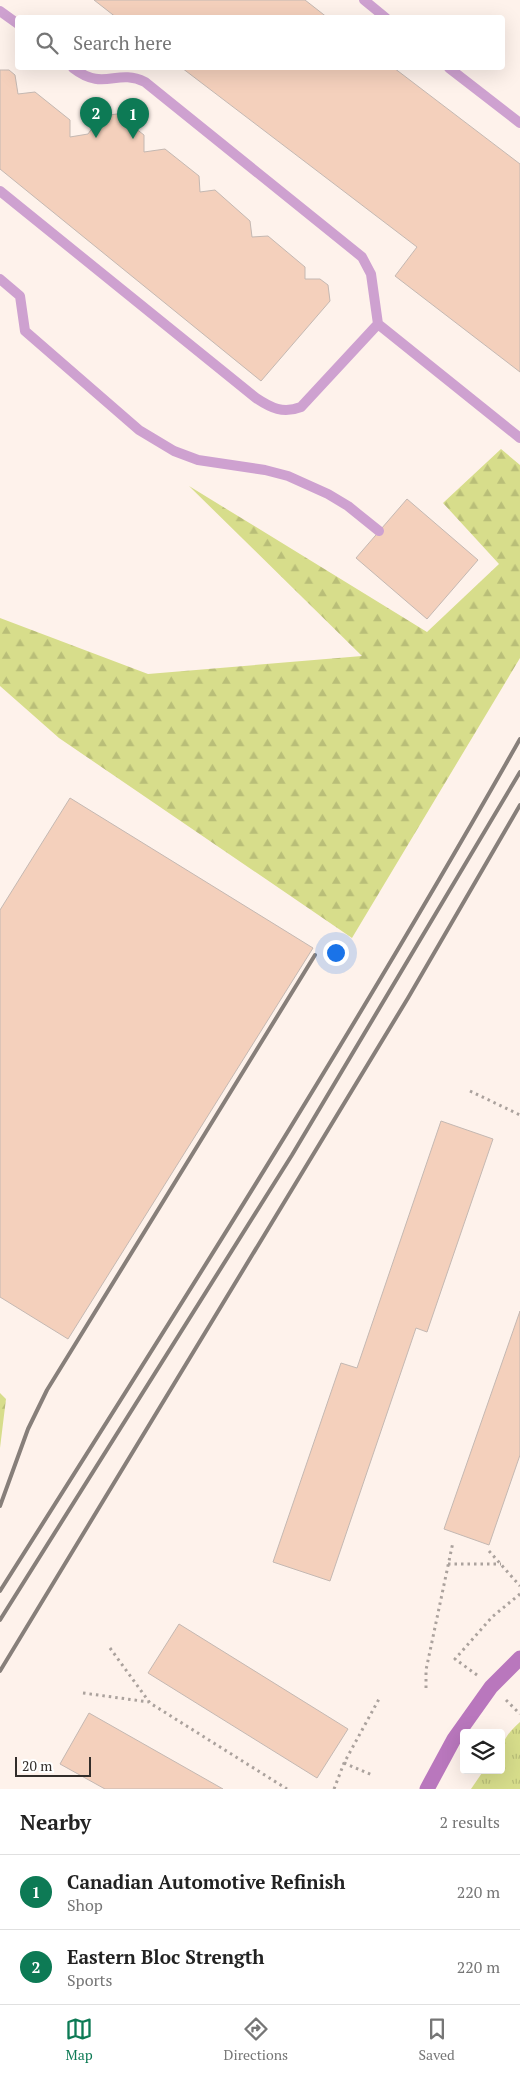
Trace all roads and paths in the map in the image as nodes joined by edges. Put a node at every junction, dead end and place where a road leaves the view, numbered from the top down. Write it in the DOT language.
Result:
graph roads {
  1 [pos="364,0"];
  2 [pos="0,10"];
  3 [pos="382,15"];
  4 [pos="15,22"];
  5 [pos="76,70"];
  6 [pos="452,70"];
  7 [pos="520,123"];
  8 [pos="0,191"];
  9 [pos="0,279"];
  10 [pos="378,324"];
  11 [pos="520,438"];
  12 [pos="379,531"];
  13 [pos="470,1091"];
  14 [pos="520,1115"];
  15 [pos="453,1542"];
  16 [pos="489,1550"];
  17 [pos="448,1564"];
  18 [pos="501,1564"];
  19 [pos="520,1586"];
  20 [pos="520,1594"];
  21 [pos="110,1648"];
  22 [pos="520,1658"];
  23 [pos="480,1678"];
  24 [pos="426,1688"];
  25 [pos="82,1693"];
  26 [pos="379,1699"];
  27 [pos="150,1702"];
  28 [pos="512,1705"];
  29 [pos="520,1714"];
  30 [pos="344,1763"];
  31 [pos="372,1775"];
  32 [pos="287,1789"];
  33 [pos="334,1789"];
  34 [pos="427,1789"];
  1 -- 3 [label="lane"];
  2 -- 4 [label="lane"];
  5 -- 10 [label="lane"];
  6 -- 7 [label="lane"];
  8 -- 10 [label="lane"];
  9 -- 12 [label="lane"];
  10 -- 11 [label="lane"];
  13 -- 14 [label="path"];
  15 -- 17 [label="path"];
  16 -- 18 [label="path"];
  17 -- 18 [label="path"];
  17 -- 24 [label="path"];
  18 -- 19 [label="path"];
  20 -- 23 [label="path"];
  21 -- 27 [label="path"];
  22 -- 34 [label="street"];
  25 -- 27 [label="path"];
  26 -- 30 [label="path"];
  27 -- 32 [label="path"];
  28 -- 29 [label="path"];
  30 -- 31 [label="path"];
  30 -- 33 [label="path"];
}
